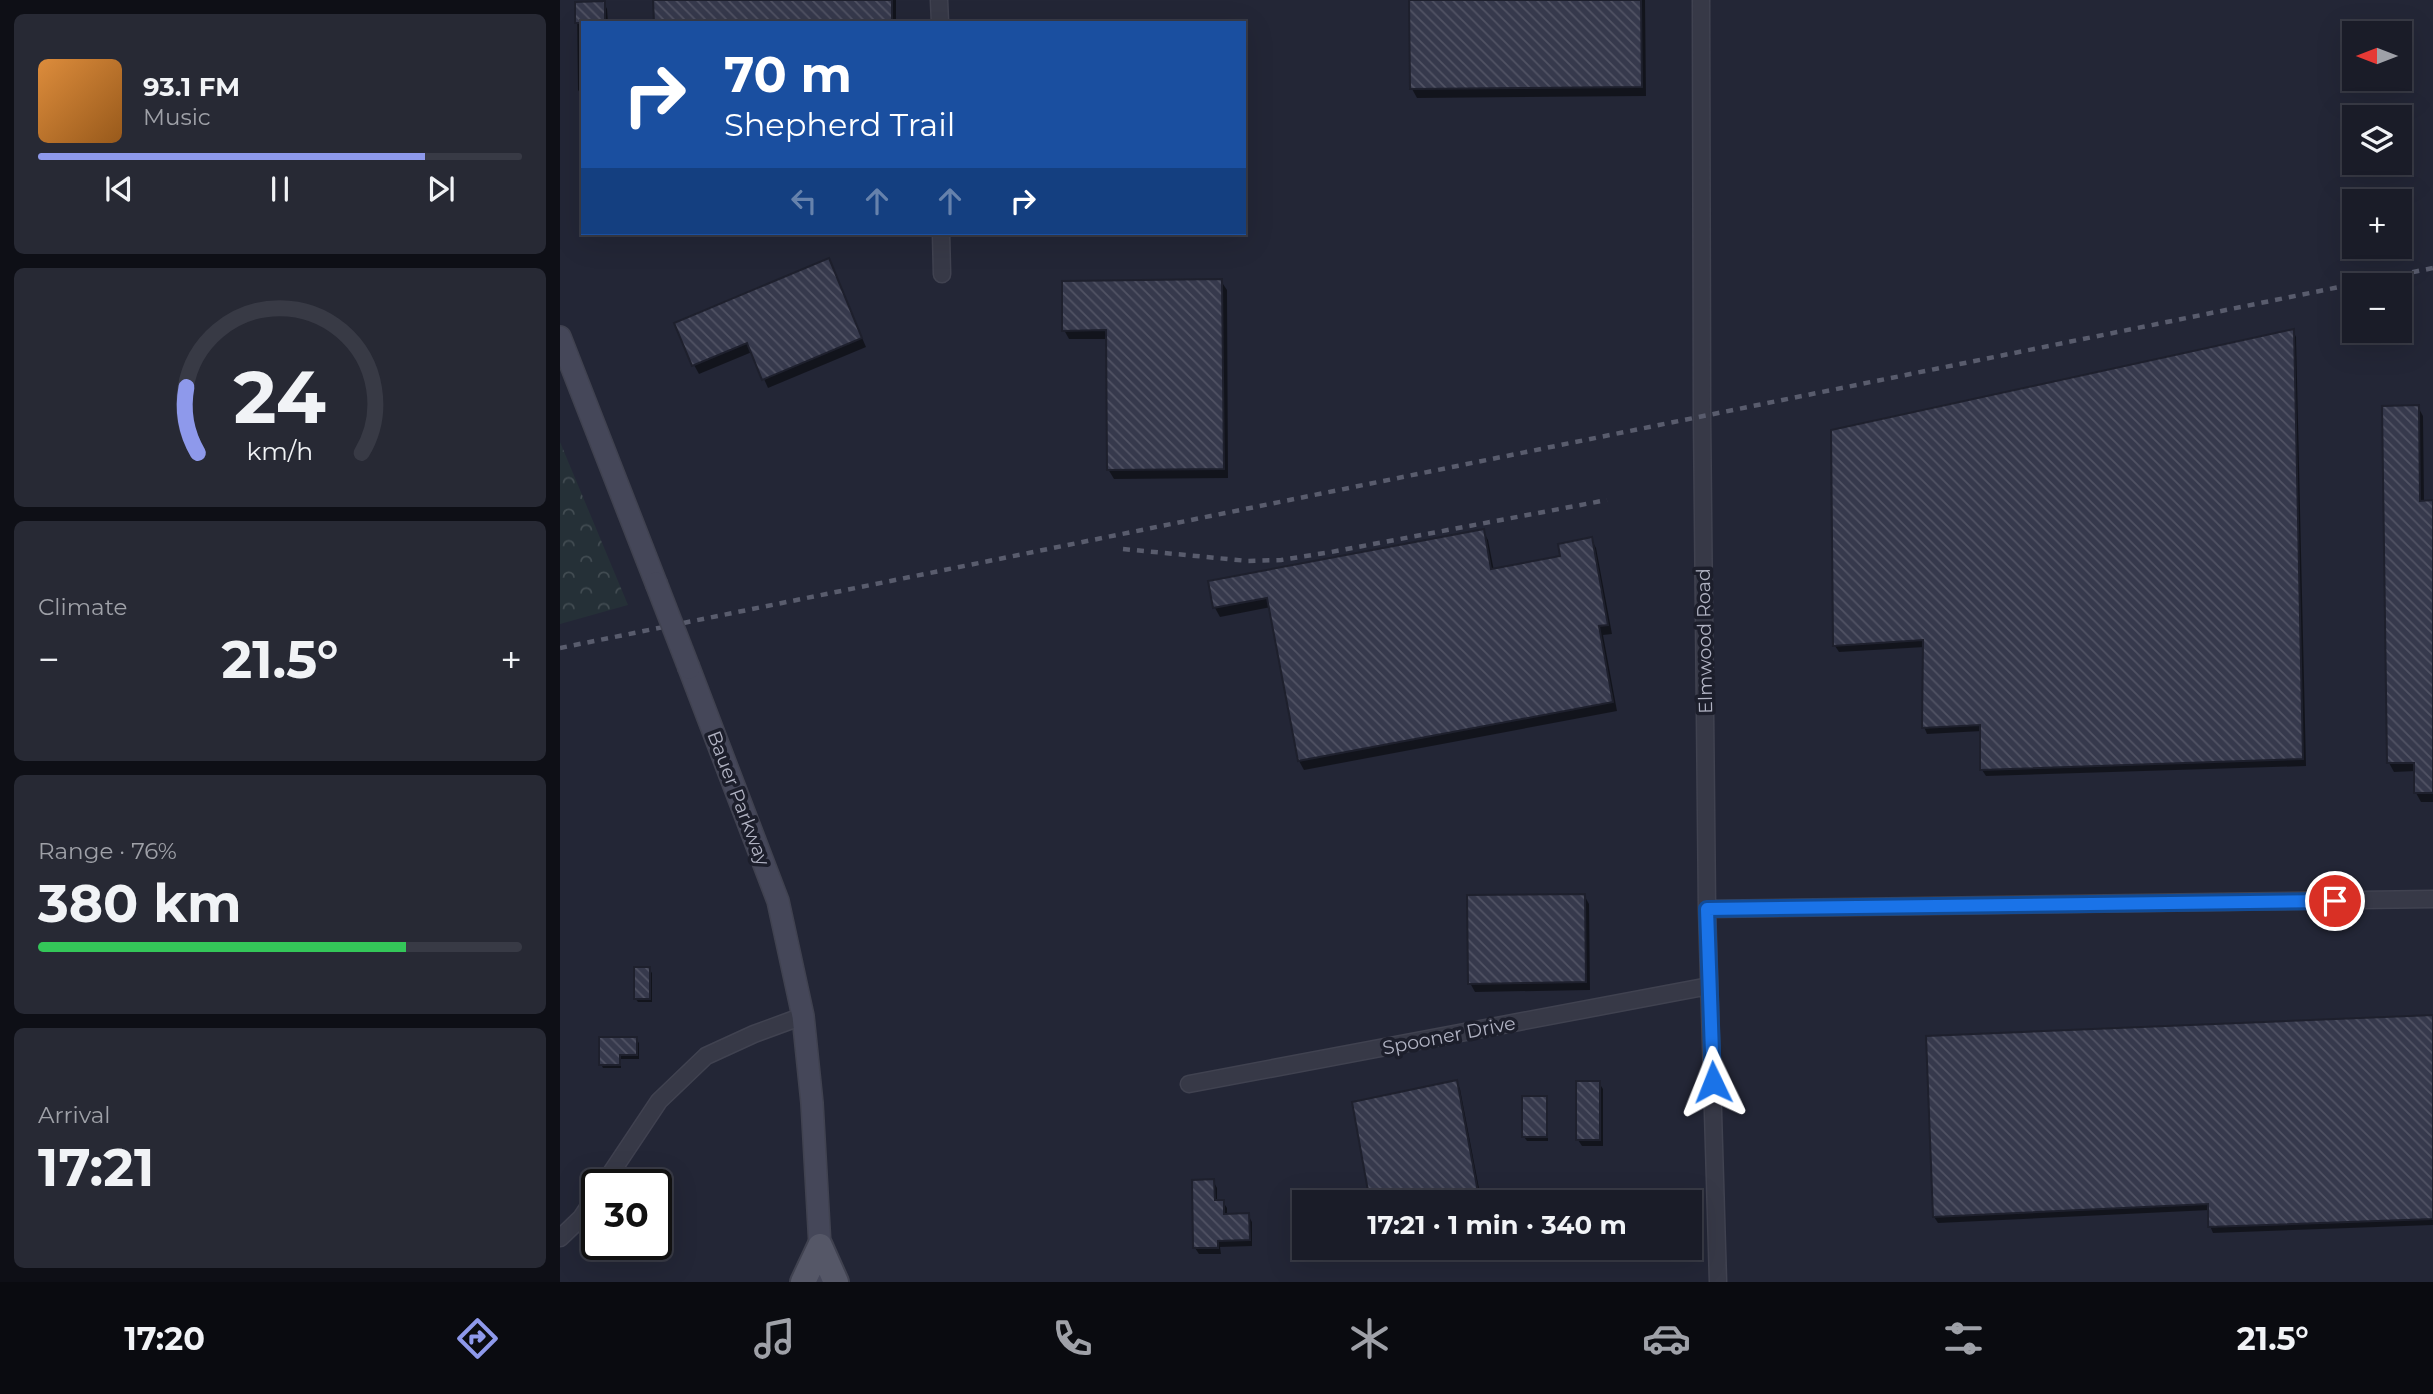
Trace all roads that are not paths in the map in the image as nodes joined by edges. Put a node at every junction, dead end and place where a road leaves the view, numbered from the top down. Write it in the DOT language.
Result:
graph roads {
  1 [pos="939,0"];
  2 [pos="1701,0"];
  3 [pos="940,21"];
  4 [pos="941,235"];
  5 [pos="942,274"];
  6 [pos="560,337"];
  7 [pos="2433,899"];
  8 [pos="1707,909"];
  9 [pos="1709,986"];
  10 [pos="803,1016"];
  11 [pos="1189,1084"];
  12 [pos="614,1169"];
  13 [pos="581,1218"];
  14 [pos="560,1238"];
  15 [pos="820,1246"];
  16 [pos="803,1282"];
  17 [pos="822,1282"];
  18 [pos="836,1282"];
  19 [pos="1718,1282"];
  1 -- 3 [label="street"];
  2 -- 8 [label="street, Elmwood Road"];
  4 -- 5 [label="street"];
  6 -- 10 [label="main road, Bauer Parkway, bridge"];
  7 -- 8 [label="street"];
  8 -- 9 [label="street, Elmwood Road"];
  9 -- 11 [label="street, Spooner Drive"];
  9 -- 19 [label="street, Elmwood Road"];
  10 -- 12 [label="street"];
  10 -- 15 [label="main road, Bauer Parkway"];
  13 -- 14 [label="street"];
  15 -- 16 [label="main road"];
  15 -- 17 [label="main road, Bauer Parkway"];
  15 -- 18 [label="main road"];
}
